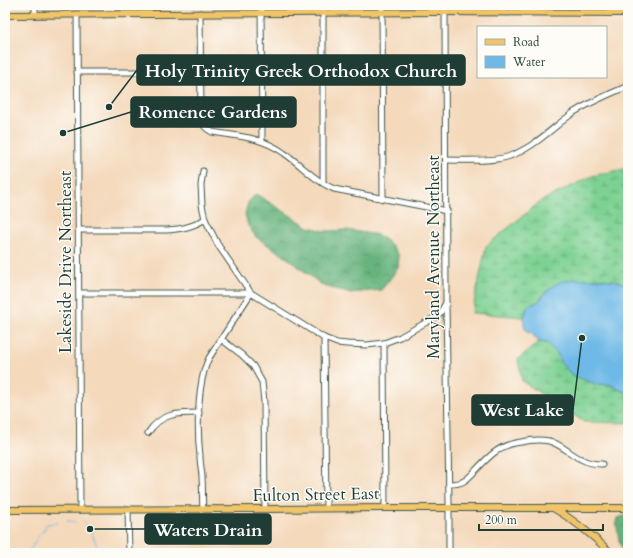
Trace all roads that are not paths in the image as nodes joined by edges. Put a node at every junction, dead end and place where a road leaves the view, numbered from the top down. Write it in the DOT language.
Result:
graph roads {
  1 [pos="35,5"];
  2 [pos="262,5"];
  3 [pos="325,5"];
  4 [pos="382,5"];
  5 [pos="446,8"];
  6 [pos="382,12"];
  7 [pos="628,12"];
  8 [pos="200,13"];
  9 [pos="262,13"];
  10 [pos="323,13"];
  11 [pos="5,14"];
  12 [pos="36,14"];
  13 [pos="77,14"];
  14 [pos="77,72"];
  15 [pos="200,72"];
  16 [pos="628,86"];
  17 [pos="262,141"];
  18 [pos="446,160"];
  19 [pos="203,171"];
  20 [pos="323,183"];
  21 [pos="383,199"];
  22 [pos="447,211"];
  23 [pos="205,219"];
  24 [pos="79,230"];
  25 [pos="79,293"];
  26 [pos="251,293"];
  27 [pos="446,302"];
  28 [pos="324,338"];
  29 [pos="221,340"];
  30 [pos="384,343"];
  31 [pos="199,413"];
  32 [pos="148,434"];
  33 [pos="602,464"];
  34 [pos="449,484"];
  35 [pos="552,507"];
  36 [pos="326,508"];
  37 [pos="385,508"];
  38 [pos="449,508"];
  39 [pos="628,508"];
  40 [pos="202,509"];
  41 [pos="265,509"];
  42 [pos="5,510"];
  43 [pos="80,510"];
  44 [pos="128,510"];
  45 [pos="129,553"];
  46 [pos="449,553"];
  47 [pos="611,553"];
  1 -- 12 [label="street"];
  2 -- 9 [label="street"];
  3 -- 10 [label="street"];
  4 -- 6 [label="street"];
  5 -- 6 [label="main road"];
  5 -- 7 [label="main road"];
  5 -- 18 [label="street, Maryland Avenue Northeast"];
  6 -- 10 [label="main road"];
  6 -- 21 [label="street"];
  8 -- 9 [label="main road"];
  8 -- 13 [label="main road"];
  8 -- 15 [label="street"];
  9 -- 10 [label="main road"];
  9 -- 17 [label="street"];
  10 -- 20 [label="street"];
  11 -- 12 [label="main road"];
  12 -- 13 [label="main road"];
  13 -- 14 [label="street, Lakeside Drive Northeast"];
  14 -- 15 [label="street"];
  14 -- 24 [label="street, Lakeside Drive Northeast"];
  15 -- 17 [label="street"];
  16 -- 18 [label="street"];
  17 -- 20 [label="street"];
  18 -- 22 [label="street, Maryland Avenue Northeast"];
  19 -- 23 [label="street"];
  20 -- 21 [label="street"];
  21 -- 22 [label="street"];
  22 -- 27 [label="street, Maryland Avenue Northeast"];
  23 -- 24 [label="street"];
  23 -- 26 [label="street"];
  24 -- 25 [label="street, Lakeside Drive Northeast"];
  25 -- 26 [label="street"];
  25 -- 43 [label="street, Lakeside Drive Northeast"];
  26 -- 28 [label="street"];
  26 -- 29 [label="street"];
  27 -- 30 [label="street"];
  27 -- 34 [label="street, Maryland Avenue Northeast"];
  28 -- 30 [label="street"];
  28 -- 36 [label="street"];
  29 -- 31 [label="street"];
  29 -- 41 [label="street"];
  30 -- 37 [label="street"];
  31 -- 32 [label="street"];
  31 -- 40 [label="street"];
  33 -- 34 [label="street"];
  34 -- 38 [label="street, Maryland Avenue Northeast"];
  35 -- 38 [label="main road, Fulton Street East"];
  35 -- 39 [label="main road, Fulton Street East"];
  35 -- 47 [label="main road"];
  36 -- 37 [label="main road, Fulton Street East"];
  36 -- 41 [label="main road, Fulton Street East"];
  37 -- 38 [label="main road, Fulton Street East"];
  38 -- 46 [label="street, Maryland Avenue Northeast"];
  40 -- 41 [label="main road, Fulton Street East"];
  40 -- 44 [label="main road, Fulton Street East"];
  42 -- 43 [label="main road, Fulton Street East"];
  43 -- 44 [label="main road, Fulton Street East"];
  44 -- 45 [label="street"];
}
